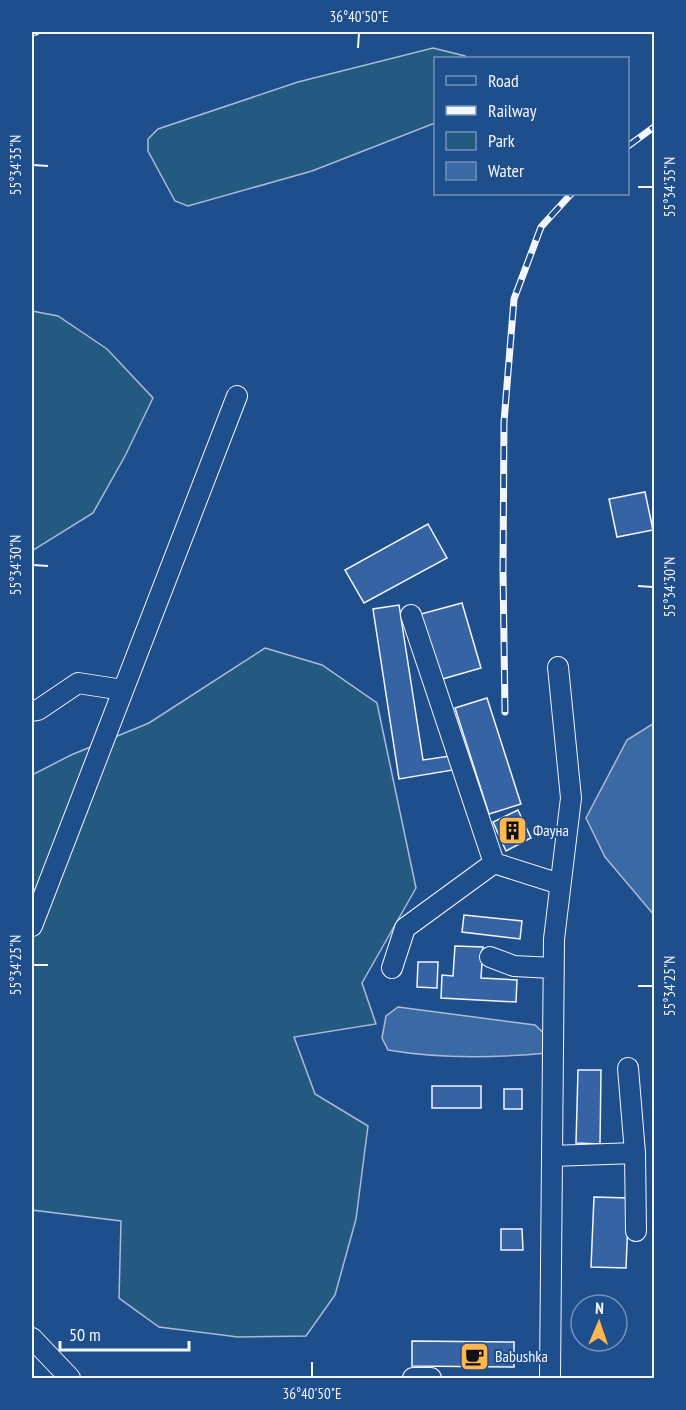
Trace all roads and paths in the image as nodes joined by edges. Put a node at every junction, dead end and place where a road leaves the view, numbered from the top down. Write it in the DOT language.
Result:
graph roads {
  1 [pos="237,396"];
  2 [pos="411,615"];
  3 [pos="558,667"];
  4 [pos="123,690"];
  5 [pos="34,715"];
  6 [pos="494,863"];
  7 [pos="560,884"];
  8 [pos="32,926"];
  9 [pos="490,957"];
  10 [pos="392,968"];
  11 [pos="553,968"];
  12 [pos="628,1068"];
  13 [pos="635,1153"];
  14 [pos="552,1156"];
  15 [pos="636,1231"];
  16 [pos="32,1338"];
  17 [pos="70,1378"];
  18 [pos="413,1378"];
  19 [pos="431,1378"];
  20 [pos="550,1378"];
  1 -- 4 [label="lane"];
  2 -- 6 [label="lane"];
  3 -- 7 [label="lane"];
  4 -- 5 [label="lane"];
  4 -- 8 [label="lane"];
  6 -- 7 [label="lane"];
  6 -- 10 [label="lane"];
  7 -- 11 [label="lane"];
  9 -- 11 [label="lane"];
  11 -- 14 [label="lane"];
  12 -- 13 [label="lane"];
  13 -- 14 [label="lane"];
  13 -- 15 [label="lane"];
  14 -- 20 [label="lane"];
  16 -- 17 [label="lane"];
  18 -- 19 [label="lane"];
}
